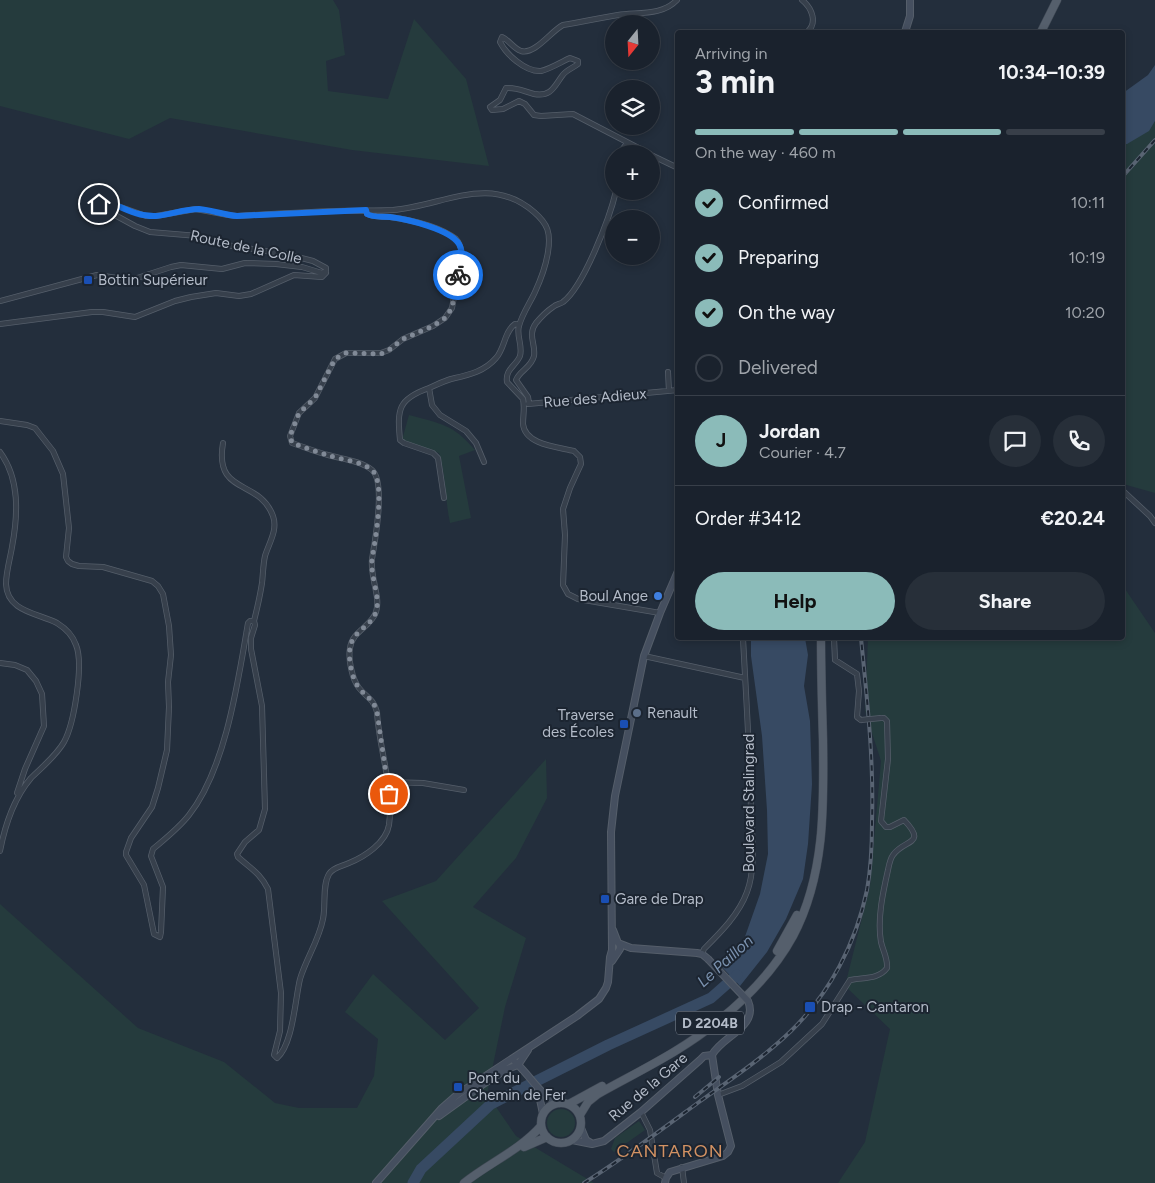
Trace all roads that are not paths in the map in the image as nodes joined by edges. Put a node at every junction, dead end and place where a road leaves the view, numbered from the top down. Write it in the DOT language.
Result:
graph roads {
  1 [pos="677,0"];
  2 [pos="802,0"];
  3 [pos="910,0"];
  4 [pos="1053,0"];
  5 [pos="1058,0"];
  6 [pos="1044,22"];
  7 [pos="810,30"];
  8 [pos="906,30"];
  9 [pos="1040,30"];
  10 [pos="627,143"];
  11 [pos="631,145"];
  12 [pos="660,159"];
  13 [pos="675,166"];
  14 [pos="613,200"];
  15 [pos="366,210"];
  16 [pos="326,272"];
  17 [pos="0,301"];
  18 [pos="0,324"];
  19 [pos="519,325"];
  20 [pos="668,372"];
  21 [pos="429,388"];
  22 [pos="675,390"];
  23 [pos="668,391"];
  24 [pos="527,404"];
  25 [pos="0,421"];
  26 [pos="223,443"];
  27 [pos="0,452"];
  28 [pos="484,462"];
  29 [pos="1125,493"];
  30 [pos="444,498"];
  31 [pos="1155,523"];
  32 [pos="675,578"];
  33 [pos="660,613"];
  34 [pos="254,621"];
  35 [pos="743,640"];
  36 [pos="817,640"];
  37 [pos="821,640"];
  38 [pos="834,640"];
  39 [pos="644,656"];
  40 [pos="0,663"];
  41 [pos="745,678"];
  42 [pos="387,782"];
  43 [pos="464,790"];
  44 [pos="19,795"];
  45 [pos="0,851"];
  46 [pos="795,925"];
  47 [pos="617,947"];
  48 [pos="702,954"];
  49 [pos="529,1048"];
  50 [pos="712,1054"];
  51 [pos="512,1060"];
  52 [pos="518,1065"];
  53 [pos="526,1073"];
  54 [pos="494,1077"];
  55 [pos="538,1089"];
  56 [pos="718,1095"];
  57 [pos="557,1102"];
  58 [pos="569,1104"];
  59 [pos="543,1112"];
  60 [pos="641,1112"];
  61 [pos="580,1115"];
  62 [pos="428,1124"];
  63 [pos="541,1126"];
  64 [pos="581,1128"];
  65 [pos="547,1137"];
  66 [pos="572,1140"];
  67 [pos="592,1144"];
  68 [pos="682,1167"];
  69 [pos="665,1180"];
  70 [pos="376,1183"];
  71 [pos="464,1183"];
  72 [pos="471,1183"];
  73 [pos="684,1183"];
  1 -- 10 [label="street"];
  2 -- 7 [label="street"];
  3 -- 8 [label="street"];
  4 -- 6 [label="main road"];
  5 -- 6 [label="main road"];
  6 -- 9 [label="main road"];
  10 -- 11 [label="street"];
  12 -- 13 [label="street"];
  14 -- 24 [label="street"];
  15 -- 16 [label="street, Route de la Colle"];
  15 -- 19 [label="street"];
  15 -- 42 [label="street"];
  16 -- 17 [label="street, Route de la Colle"];
  16 -- 18 [label="street"];
  19 -- 21 [label="street"];
  19 -- 24 [label="street"];
  20 -- 23 [label="street"];
  21 -- 28 [label="street"];
  21 -- 30 [label="street"];
  22 -- 23 [label="street, Rue des Adieux"];
  23 -- 24 [label="street, Rue des Adieux"];
  24 -- 33 [label="street"];
  25 -- 34 [label="street"];
  26 -- 34 [label="street"];
  27 -- 44 [label="street"];
  29 -- 31 [label="street"];
  32 -- 33 [label="street"];
  33 -- 39 [label="street"];
  34 -- 42 [label="street"];
  35 -- 41 [label="street, Boulevard Stalingrad"];
  36 -- 46 [label="main road"];
  37 -- 46 [label="main road"];
  38 -- 56 [label="street, bridge"];
  39 -- 41 [label="street"];
  39 -- 47 [label="street"];
  40 -- 44 [label="street"];
  41 -- 48 [label="street, Boulevard Stalingrad"];
  42 -- 43 [label="street"];
  44 -- 45 [label="street"];
  46 -- 58 [label="main road, D 2204B"];
  46 -- 61 [label="main road, D 2204B"];
  47 -- 48 [label="street"];
  47 -- 49 [label="street"];
  48 -- 50 [label="street, Rue de la Gare, bridge"];
  49 -- 51 [label="street"];
  49 -- 52 [label="street"];
  50 -- 56 [label="street"];
  50 -- 60 [label="street, Rue de la Gare"];
  51 -- 52 [label="street"];
  51 -- 62 [label="street"];
  52 -- 53 [label="street"];
  52 -- 54 [label="street"];
  53 -- 54 [label="street"];
  53 -- 55 [label="street"];
  54 -- 62 [label="street"];
  55 -- 57 [label="street"];
  55 -- 59 [label="street"];
  56 -- 68 [label="street"];
  57 -- 58 [label="main road"];
  57 -- 59 [label="main road"];
  58 -- 61 [label="main road"];
  59 -- 63 [label="main road"];
  60 -- 67 [label="street, Rue de la Gare"];
  60 -- 69 [label="street"];
  61 -- 64 [label="main road"];
  62 -- 70 [label="street"];
  63 -- 65 [label="main road"];
  63 -- 71 [label="main road"];
  64 -- 66 [label="main road"];
  64 -- 67 [label="street"];
  65 -- 66 [label="main road"];
  65 -- 72 [label="main road"];
  66 -- 67 [label="street"];
  68 -- 69 [label="street"];
  68 -- 73 [label="street"];
}
